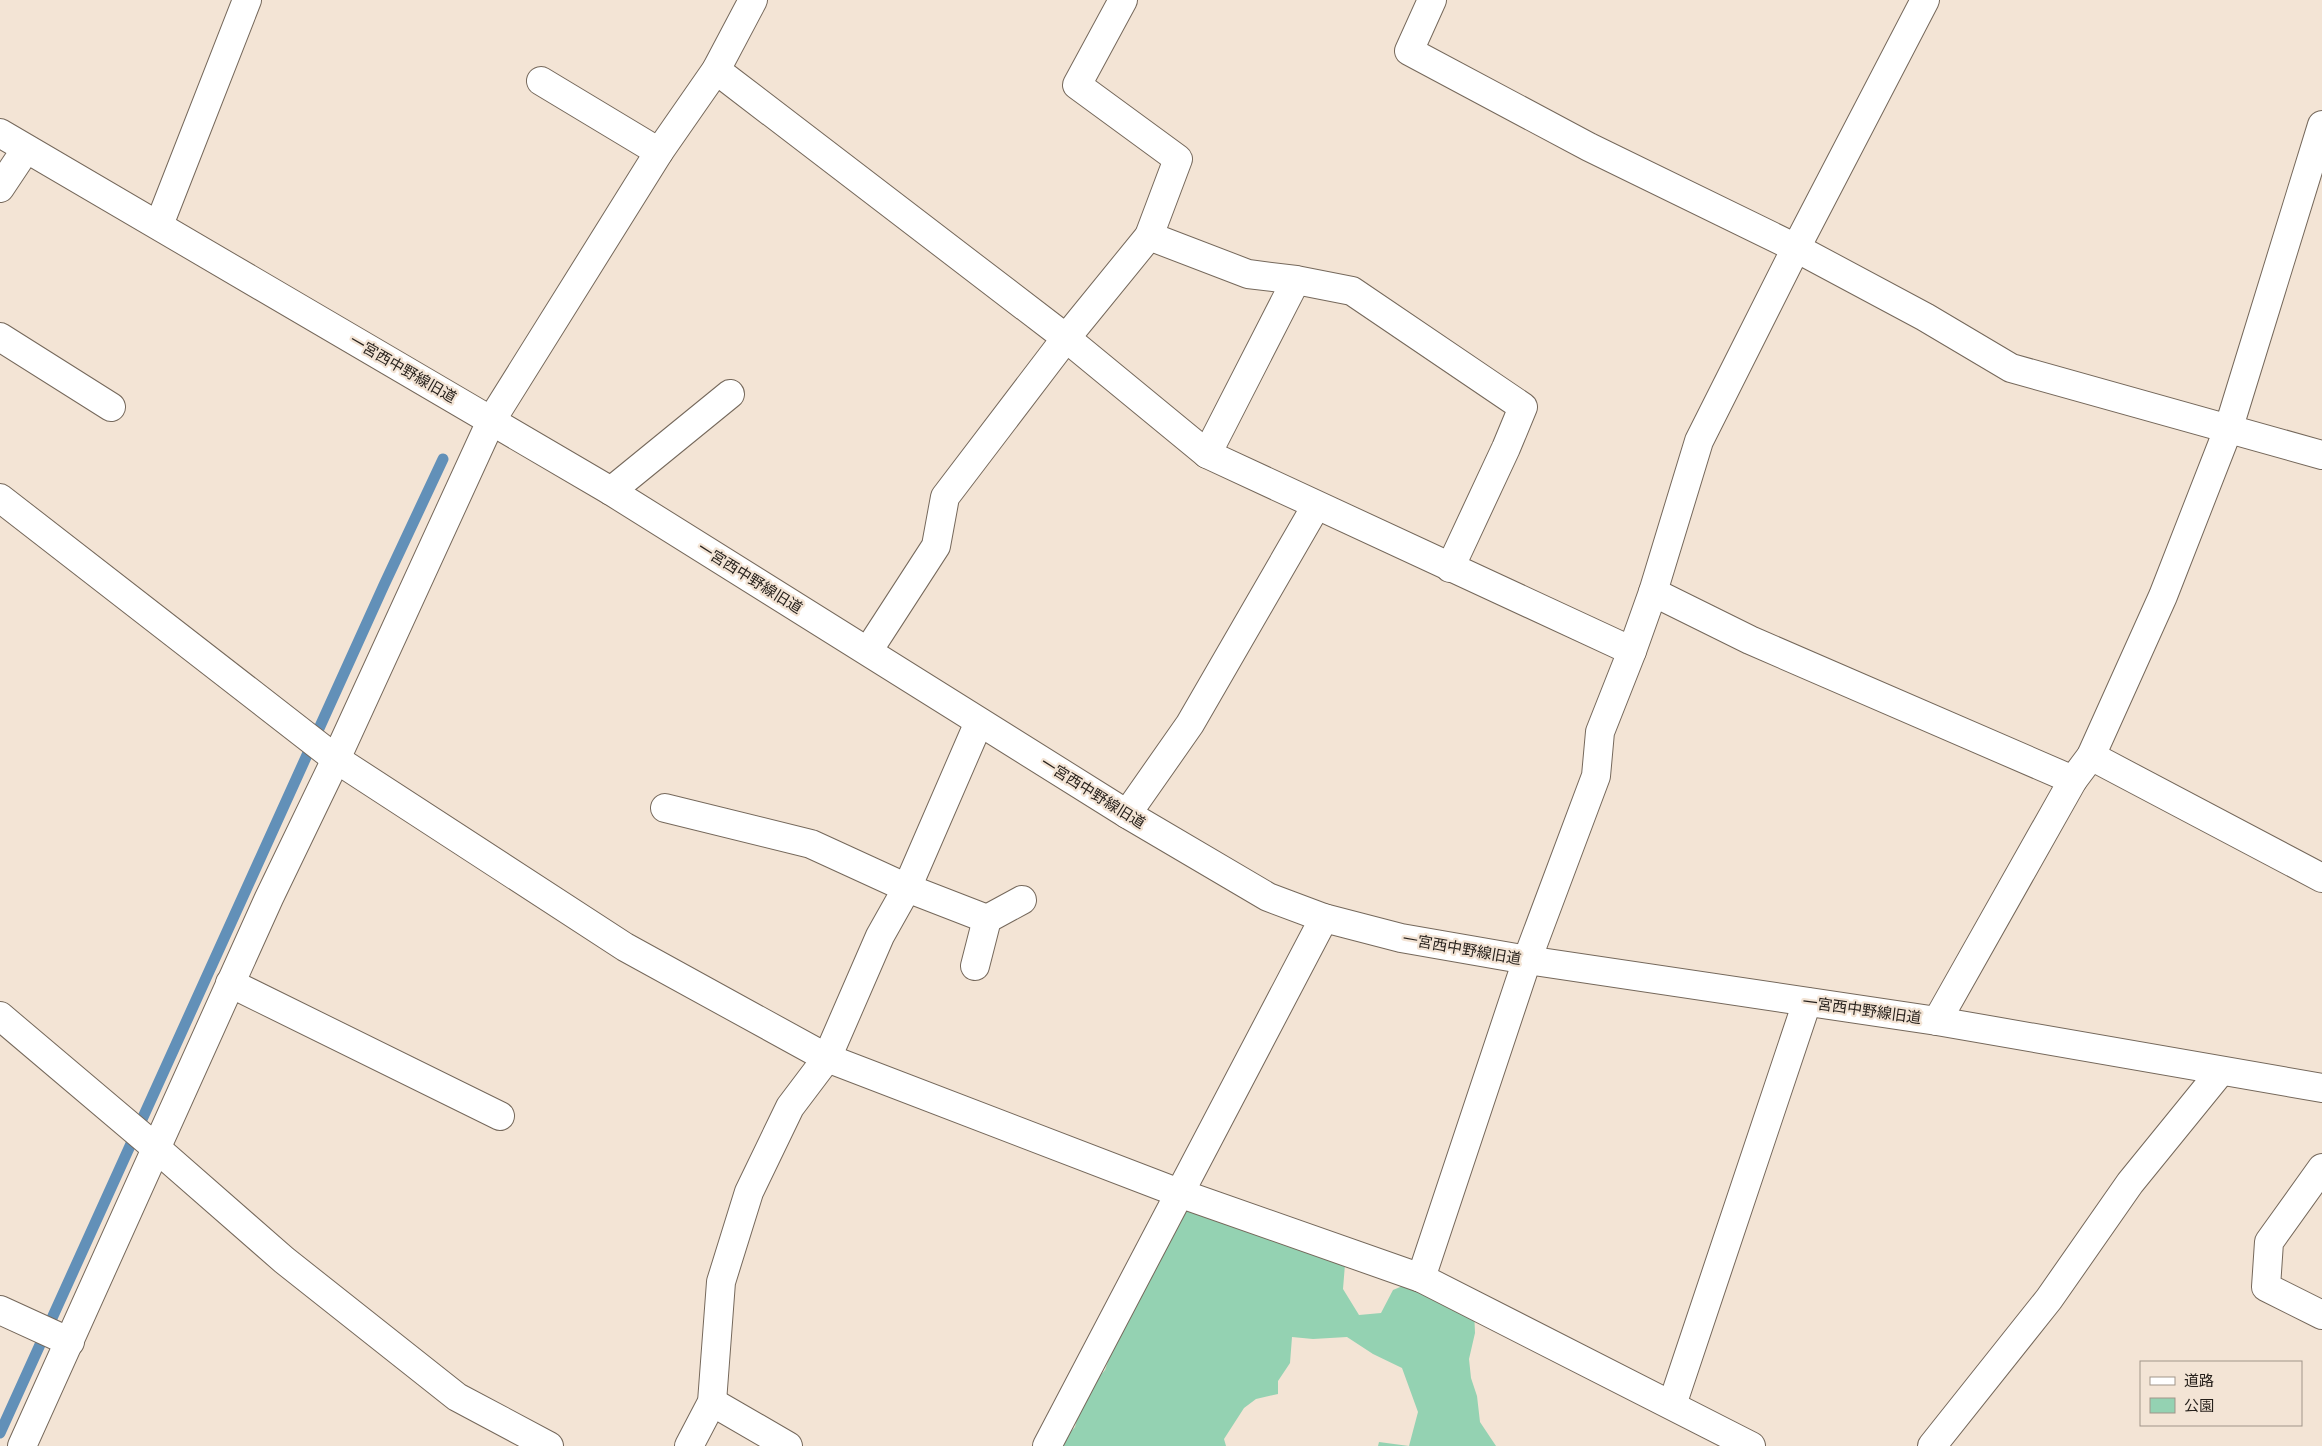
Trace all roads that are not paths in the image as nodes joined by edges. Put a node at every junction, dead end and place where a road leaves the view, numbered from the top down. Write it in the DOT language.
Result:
graph roads {
  1 [pos="247,0"];
  2 [pos="753,0"];
  3 [pos="1123,0"];
  4 [pos="1432,0"];
  5 [pos="1924,0"];
  6 [pos="716,70"];
  7 [pos="541,81"];
  8 [pos="2322,125"];
  9 [pos="0,133"];
  10 [pos="26,149"];
  11 [pos="659,152"];
  12 [pos="0,188"];
  13 [pos="159,225"];
  14 [pos="1149,236"];
  15 [pos="1796,248"];
  16 [pos="1296,280"];
  17 [pos="0,336"];
  18 [pos="1066,338"];
  19 [pos="730,394"];
  20 [pos="111,407"];
  21 [pos="491,421"];
  22 [pos="2228,427"];
  23 [pos="1207,454"];
  24 [pos="2322,455"];
  25 [pos="611,491"];
  26 [pos="0,498"];
  27 [pos="1316,506"];
  28 [pos="1450,568"];
  29 [pos="1653,592"];
  30 [pos="868,651"];
  31 [pos="1632,651"];
  32 [pos="979,722"];
  33 [pos="2091,756"];
  34 [pos="336,759"];
  35 [pos="2073,780"];
  36 [pos="666,808"];
  37 [pos="1127,814"];
  38 [pos="2322,878"];
  39 [pos="907,888"];
  40 [pos="1022,900"];
  41 [pos="987,918"];
  42 [pos="1324,918"];
  43 [pos="1527,960"];
  44 [pos="975,966"];
  45 [pos="230,982"];
  46 [pos="1807,1002"];
  47 [pos="0,1016"];
  48 [pos="1937,1021"];
  49 [pos="826,1058"];
  50 [pos="2221,1071"];
  51 [pos="2321,1086"];
  52 [pos="500,1116"];
  53 [pos="156,1148"];
  54 [pos="2322,1168"];
  55 [pos="1179,1193"];
  56 [pos="1421,1278"];
  57 [pos="0,1310"];
  58 [pos="2322,1314"];
  59 [pos="70,1342"];
  60 [pos="712,1402"];
  61 [pos="1672,1405"];
  62 [pos="1936,1445"];
  63 [pos="22,1446"];
  64 [pos="549,1446"];
  65 [pos="689,1446"];
  66 [pos="788,1446"];
  67 [pos="1047,1446"];
  68 [pos="1751,1446"];
  1 -- 13 [label="street"];
  2 -- 6 [label="street"];
  3 -- 14 [label="street"];
  4 -- 15 [label="street"];
  5 -- 15 [label="street"];
  6 -- 11 [label="street"];
  6 -- 18 [label="street"];
  7 -- 11 [label="street"];
  8 -- 22 [label="street"];
  9 -- 10 [label="street, 一宮西中野線旧道"];
  10 -- 12 [label="street"];
  10 -- 13 [label="street, 一宮西中野線旧道"];
  11 -- 21 [label="street"];
  13 -- 21 [label="street, 一宮西中野線旧道"];
  14 -- 16 [label="street"];
  14 -- 18 [label="street"];
  15 -- 22 [label="street"];
  15 -- 29 [label="street"];
  16 -- 23 [label="street"];
  16 -- 28 [label="street"];
  17 -- 20 [label="street"];
  18 -- 23 [label="street"];
  18 -- 30 [label="street"];
  19 -- 25 [label="street"];
  21 -- 25 [label="street, 一宮西中野線旧道"];
  21 -- 34 [label="street"];
  22 -- 24 [label="street"];
  22 -- 33 [label="street"];
  23 -- 27 [label="street"];
  25 -- 30 [label="street, 一宮西中野線旧道"];
  26 -- 34 [label="street"];
  27 -- 28 [label="street"];
  27 -- 37 [label="street"];
  28 -- 31 [label="street"];
  29 -- 31 [label="street"];
  29 -- 35 [label="street"];
  30 -- 32 [label="street, 一宮西中野線旧道"];
  31 -- 43 [label="street"];
  32 -- 37 [label="street, 一宮西中野線旧道"];
  32 -- 39 [label="street"];
  33 -- 35 [label="street"];
  33 -- 38 [label="street"];
  34 -- 45 [label="street"];
  34 -- 49 [label="street"];
  35 -- 48 [label="street"];
  36 -- 39 [label="street"];
  37 -- 42 [label="street, 一宮西中野線旧道"];
  39 -- 41 [label="street"];
  39 -- 49 [label="street"];
  40 -- 41 [label="street"];
  41 -- 44 [label="street"];
  42 -- 43 [label="street, 一宮西中野線旧道"];
  42 -- 55 [label="street"];
  43 -- 46 [label="street, 一宮西中野線旧道"];
  43 -- 56 [label="street"];
  45 -- 52 [label="street"];
  45 -- 53 [label="street"];
  46 -- 48 [label="street, 一宮西中野線旧道"];
  46 -- 61 [label="street"];
  47 -- 53 [label="street"];
  48 -- 50 [label="street, 一宮西中野線旧道"];
  49 -- 55 [label="street"];
  49 -- 60 [label="street"];
  50 -- 51 [label="street, 一宮西中野線旧道"];
  50 -- 62 [label="street"];
  53 -- 59 [label="street"];
  53 -- 64 [label="street"];
  54 -- 58 [label="street"];
  55 -- 56 [label="street"];
  55 -- 67 [label="street"];
  56 -- 61 [label="street"];
  57 -- 59 [label="street"];
  59 -- 63 [label="street"];
  60 -- 65 [label="street"];
  60 -- 66 [label="street"];
  61 -- 68 [label="street"];
}
